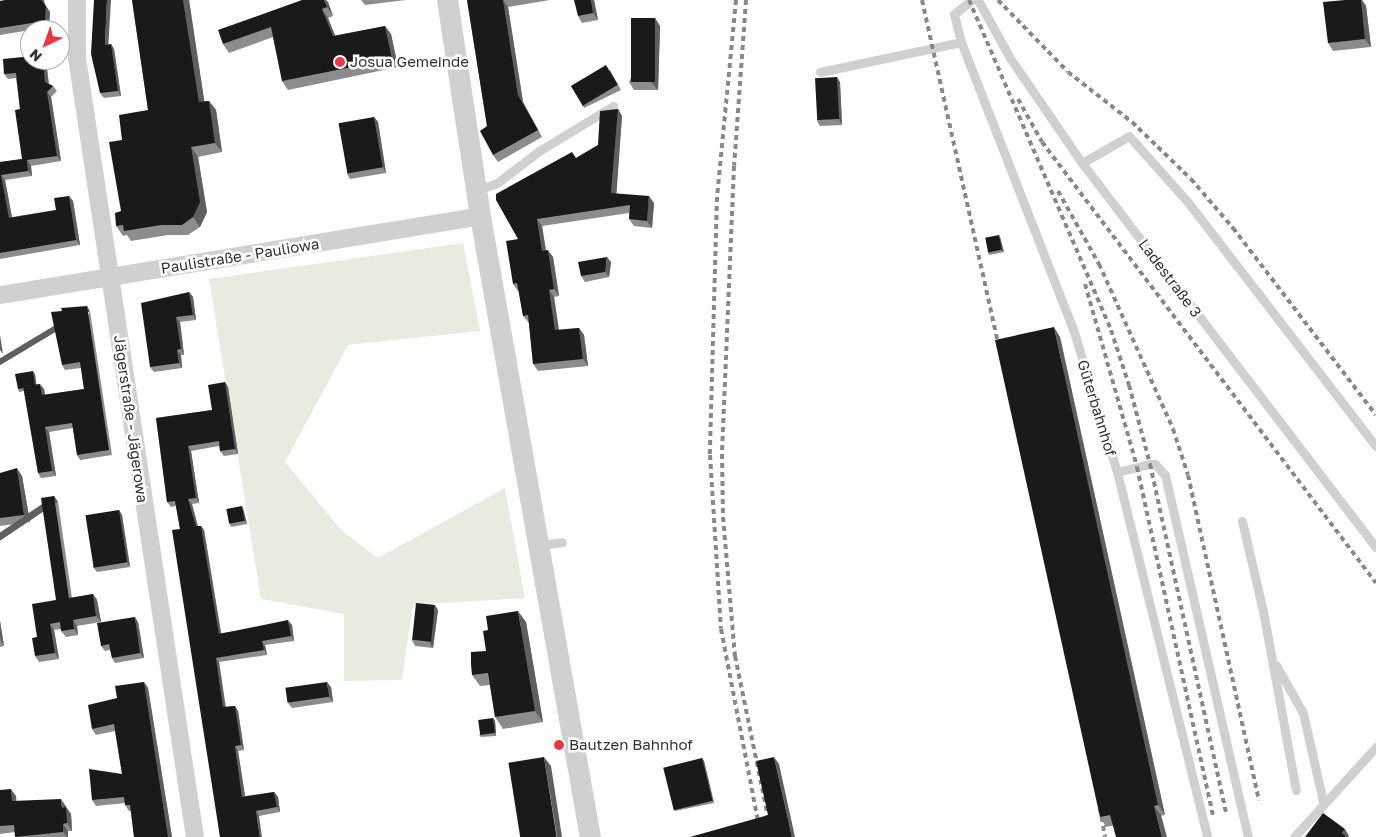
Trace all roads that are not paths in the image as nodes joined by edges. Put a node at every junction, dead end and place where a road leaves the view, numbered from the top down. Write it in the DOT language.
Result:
graph roads {
  1 [pos="77,0"];
  2 [pos="447,0"];
  3 [pos="972,0"];
  4 [pos="978,0"];
  5 [pos="961,42"];
  6 [pos="820,72"];
  7 [pos="613,106"];
  8 [pos="1082,163"];
  9 [pos="476,190"];
  10 [pos="480,216"];
  11 [pos="110,278"];
  12 [pos="0,295"];
  13 [pos="1376,446"];
  14 [pos="1117,472"];
  15 [pos="1242,521"];
  16 [pos="562,542"];
  17 [pos="539,545"];
  18 [pos="1376,548"];
  19 [pos="1272,659"];
  20 [pos="1376,747"];
  21 [pos="1296,790"];
  22 [pos="1323,802"];
  23 [pos="195,837"];
  24 [pos="590,837"];
  25 [pos="1207,837"];
  26 [pos="1248,837"];
  27 [pos="1294,837"];
  1 -- 11 [label="street, Jägerstraße - Jägerowa"];
  2 -- 9 [label="street"];
  3 -- 5 [label="lane, Güterbahnhof"];
  4 -- 8 [label="lane, Ladestraße 3"];
  5 -- 6 [label="lane"];
  5 -- 14 [label="lane, Güterbahnhof"];
  7 -- 9 [label="lane"];
  8 -- 13 [label="lane"];
  8 -- 18 [label="lane, Ladestraße 3"];
  9 -- 10 [label="street"];
  10 -- 11 [label="street, Paulistraße - Pauliowa"];
  10 -- 17 [label="street"];
  11 -- 12 [label="street, Paulistraße - Pauliowa"];
  11 -- 23 [label="street, Jägerstraße - Jägerowa"];
  14 -- 25 [label="lane, Güterbahnhof"];
  14 -- 26 [label="lane"];
  15 -- 19 [label="lane"];
  16 -- 17 [label="lane"];
  17 -- 24 [label="street"];
  19 -- 21 [label="lane"];
  19 -- 22 [label="lane"];
  20 -- 22 [label="lane"];
  22 -- 27 [label="lane"];
}
